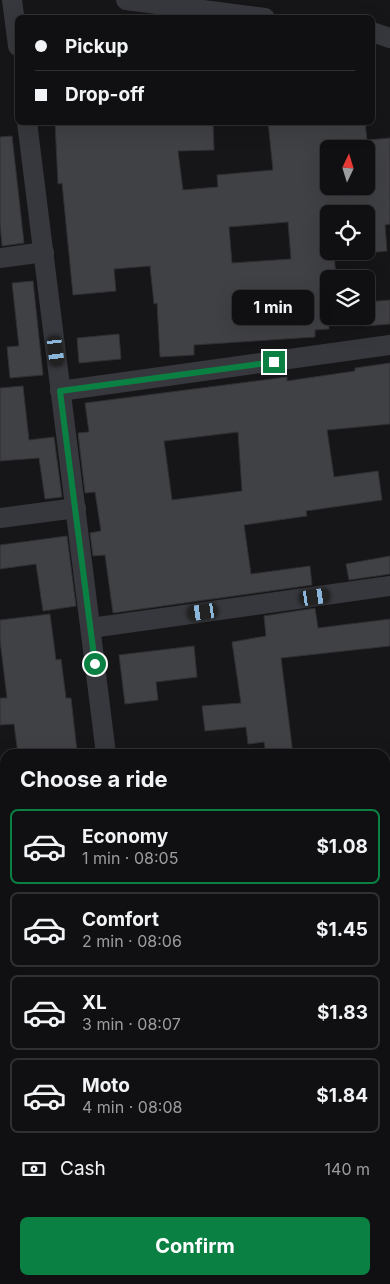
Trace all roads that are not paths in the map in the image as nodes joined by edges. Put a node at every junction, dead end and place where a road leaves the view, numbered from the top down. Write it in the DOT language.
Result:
graph roads {
  1 [pos="12,0"];
  2 [pos="126,0"];
  3 [pos="242,15"];
  4 [pos="15,23"];
  5 [pos="375,33"];
  6 [pos="390,38"];
  7 [pos="27,125"];
  8 [pos="44,252"];
  9 [pos="0,258"];
  10 [pos="390,346"];
  11 [pos="60,391"];
  12 [pos="76,508"];
  13 [pos="0,518"];
  14 [pos="390,586"];
  15 [pos="90,628"];
  16 [pos="105,749"];
  1 -- 4 [label="street"];
  2 -- 3 [label="street"];
  5 -- 6 [label="street"];
  7 -- 8 [label="street"];
  8 -- 9 [label="street"];
  8 -- 11 [label="street"];
  10 -- 11 [label="street"];
  11 -- 12 [label="street"];
  12 -- 13 [label="street"];
  12 -- 15 [label="street"];
  14 -- 15 [label="street"];
  15 -- 16 [label="street"];
}
